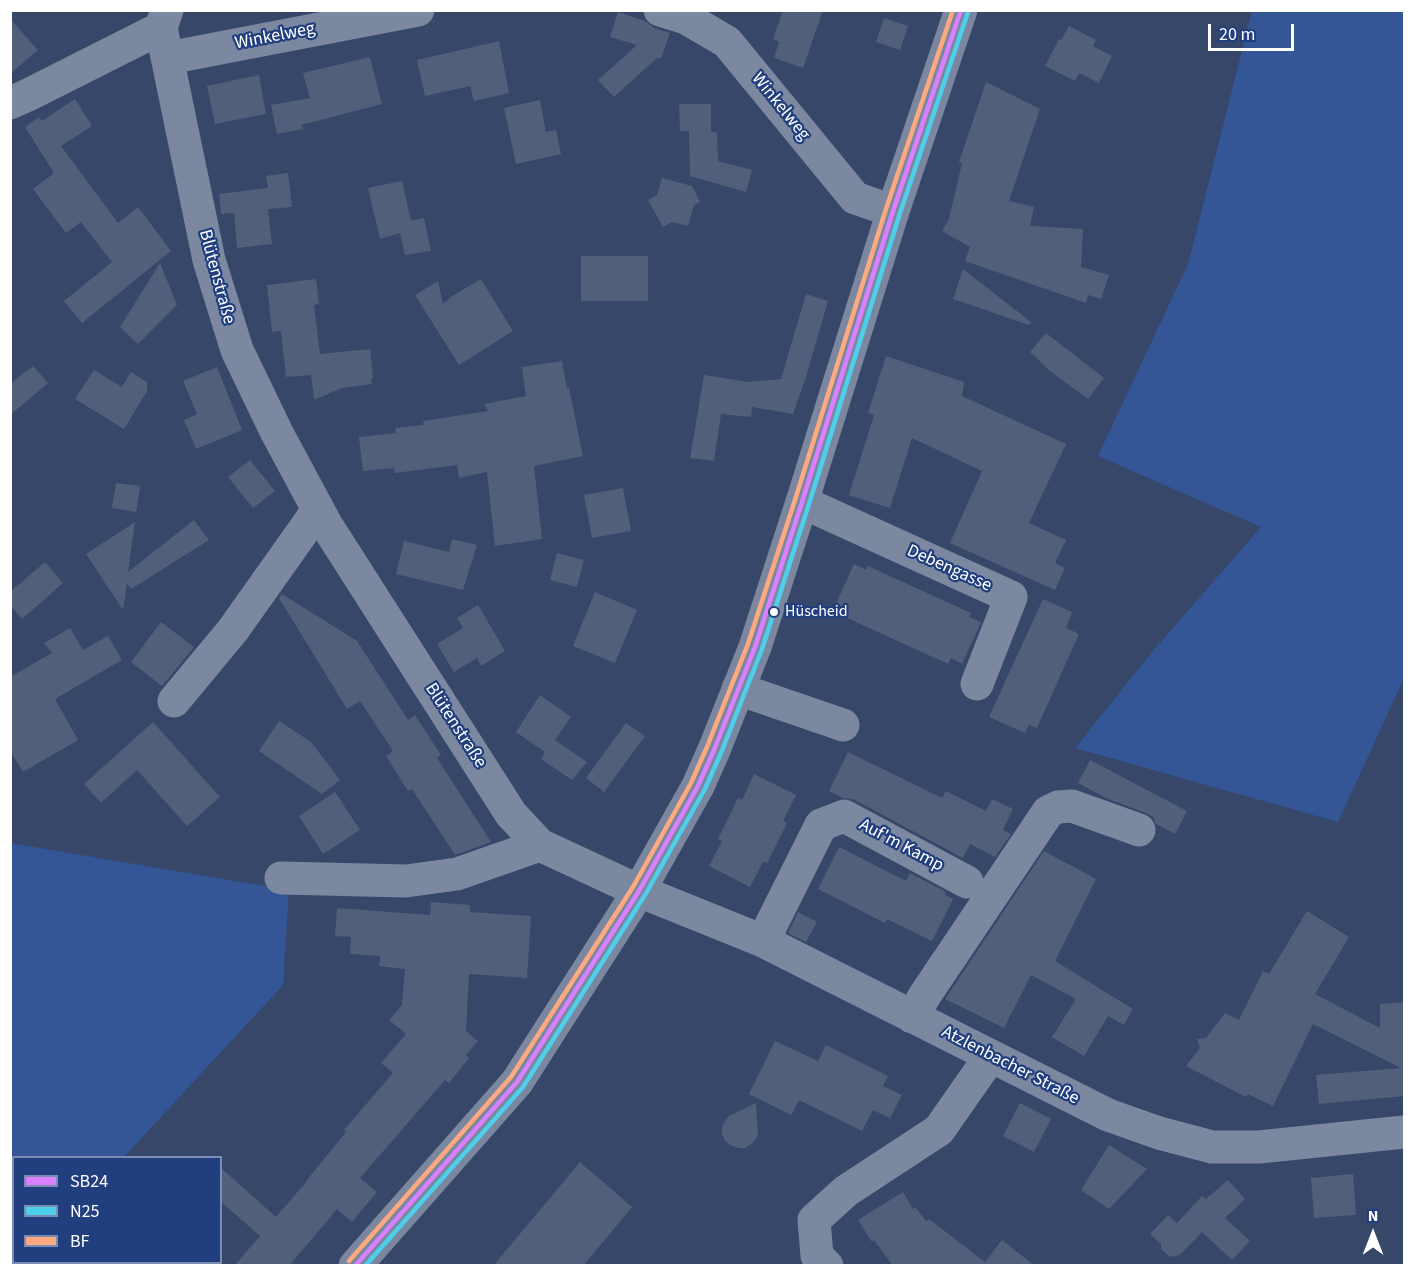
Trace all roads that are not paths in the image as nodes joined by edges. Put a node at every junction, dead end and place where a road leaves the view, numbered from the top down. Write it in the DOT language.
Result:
graph roads {
  1 [pos="418,10"];
  2 [pos="660,10"];
  3 [pos="961,10"];
  4 [pos="165,32"];
  5 [pos="10,103"];
  6 [pos="893,211"];
  7 [pos="802,502"];
  8 [pos="318,510"];
  9 [pos="977,684"];
  10 [pos="738,689"];
  11 [pos="174,701"];
  12 [pos="843,725"];
  13 [pos="1139,830"];
  14 [pos="540,845"];
  15 [pos="280,878"];
  16 [pos="967,882"];
  17 [pos="639,891"];
  18 [pos="763,941"];
  19 [pos="912,1017"];
  20 [pos="990,1057"];
  21 [pos="1404,1132"];
  22 [pos="355,1266"];
  23 [pos="827,1266"];
  1 -- 4 [label="street, Winkelweg"];
  2 -- 6 [label="street, Winkelweg"];
  3 -- 6 [label="main road"];
  4 -- 5 [label="street, Winkelweg"];
  4 -- 8 [label="street, Blütenstraße"];
  6 -- 7 [label="main road"];
  7 -- 9 [label="street, Debengasse"];
  7 -- 10 [label="main road"];
  8 -- 11 [label="street"];
  8 -- 14 [label="street, Blütenstraße"];
  10 -- 12 [label="street"];
  10 -- 17 [label="main road"];
  13 -- 19 [label="street"];
  14 -- 15 [label="street"];
  14 -- 17 [label="street, Blütenstraße"];
  16 -- 18 [label="street, Auf'm Kamp"];
  17 -- 18 [label="street, Atzlenbacher Straße"];
  17 -- 22 [label="main road"];
  18 -- 19 [label="street, Atzlenbacher Straße"];
  19 -- 20 [label="street, Atzlenbacher Straße"];
  20 -- 21 [label="street, Atzlenbacher Straße"];
  20 -- 23 [label="street"];
}
